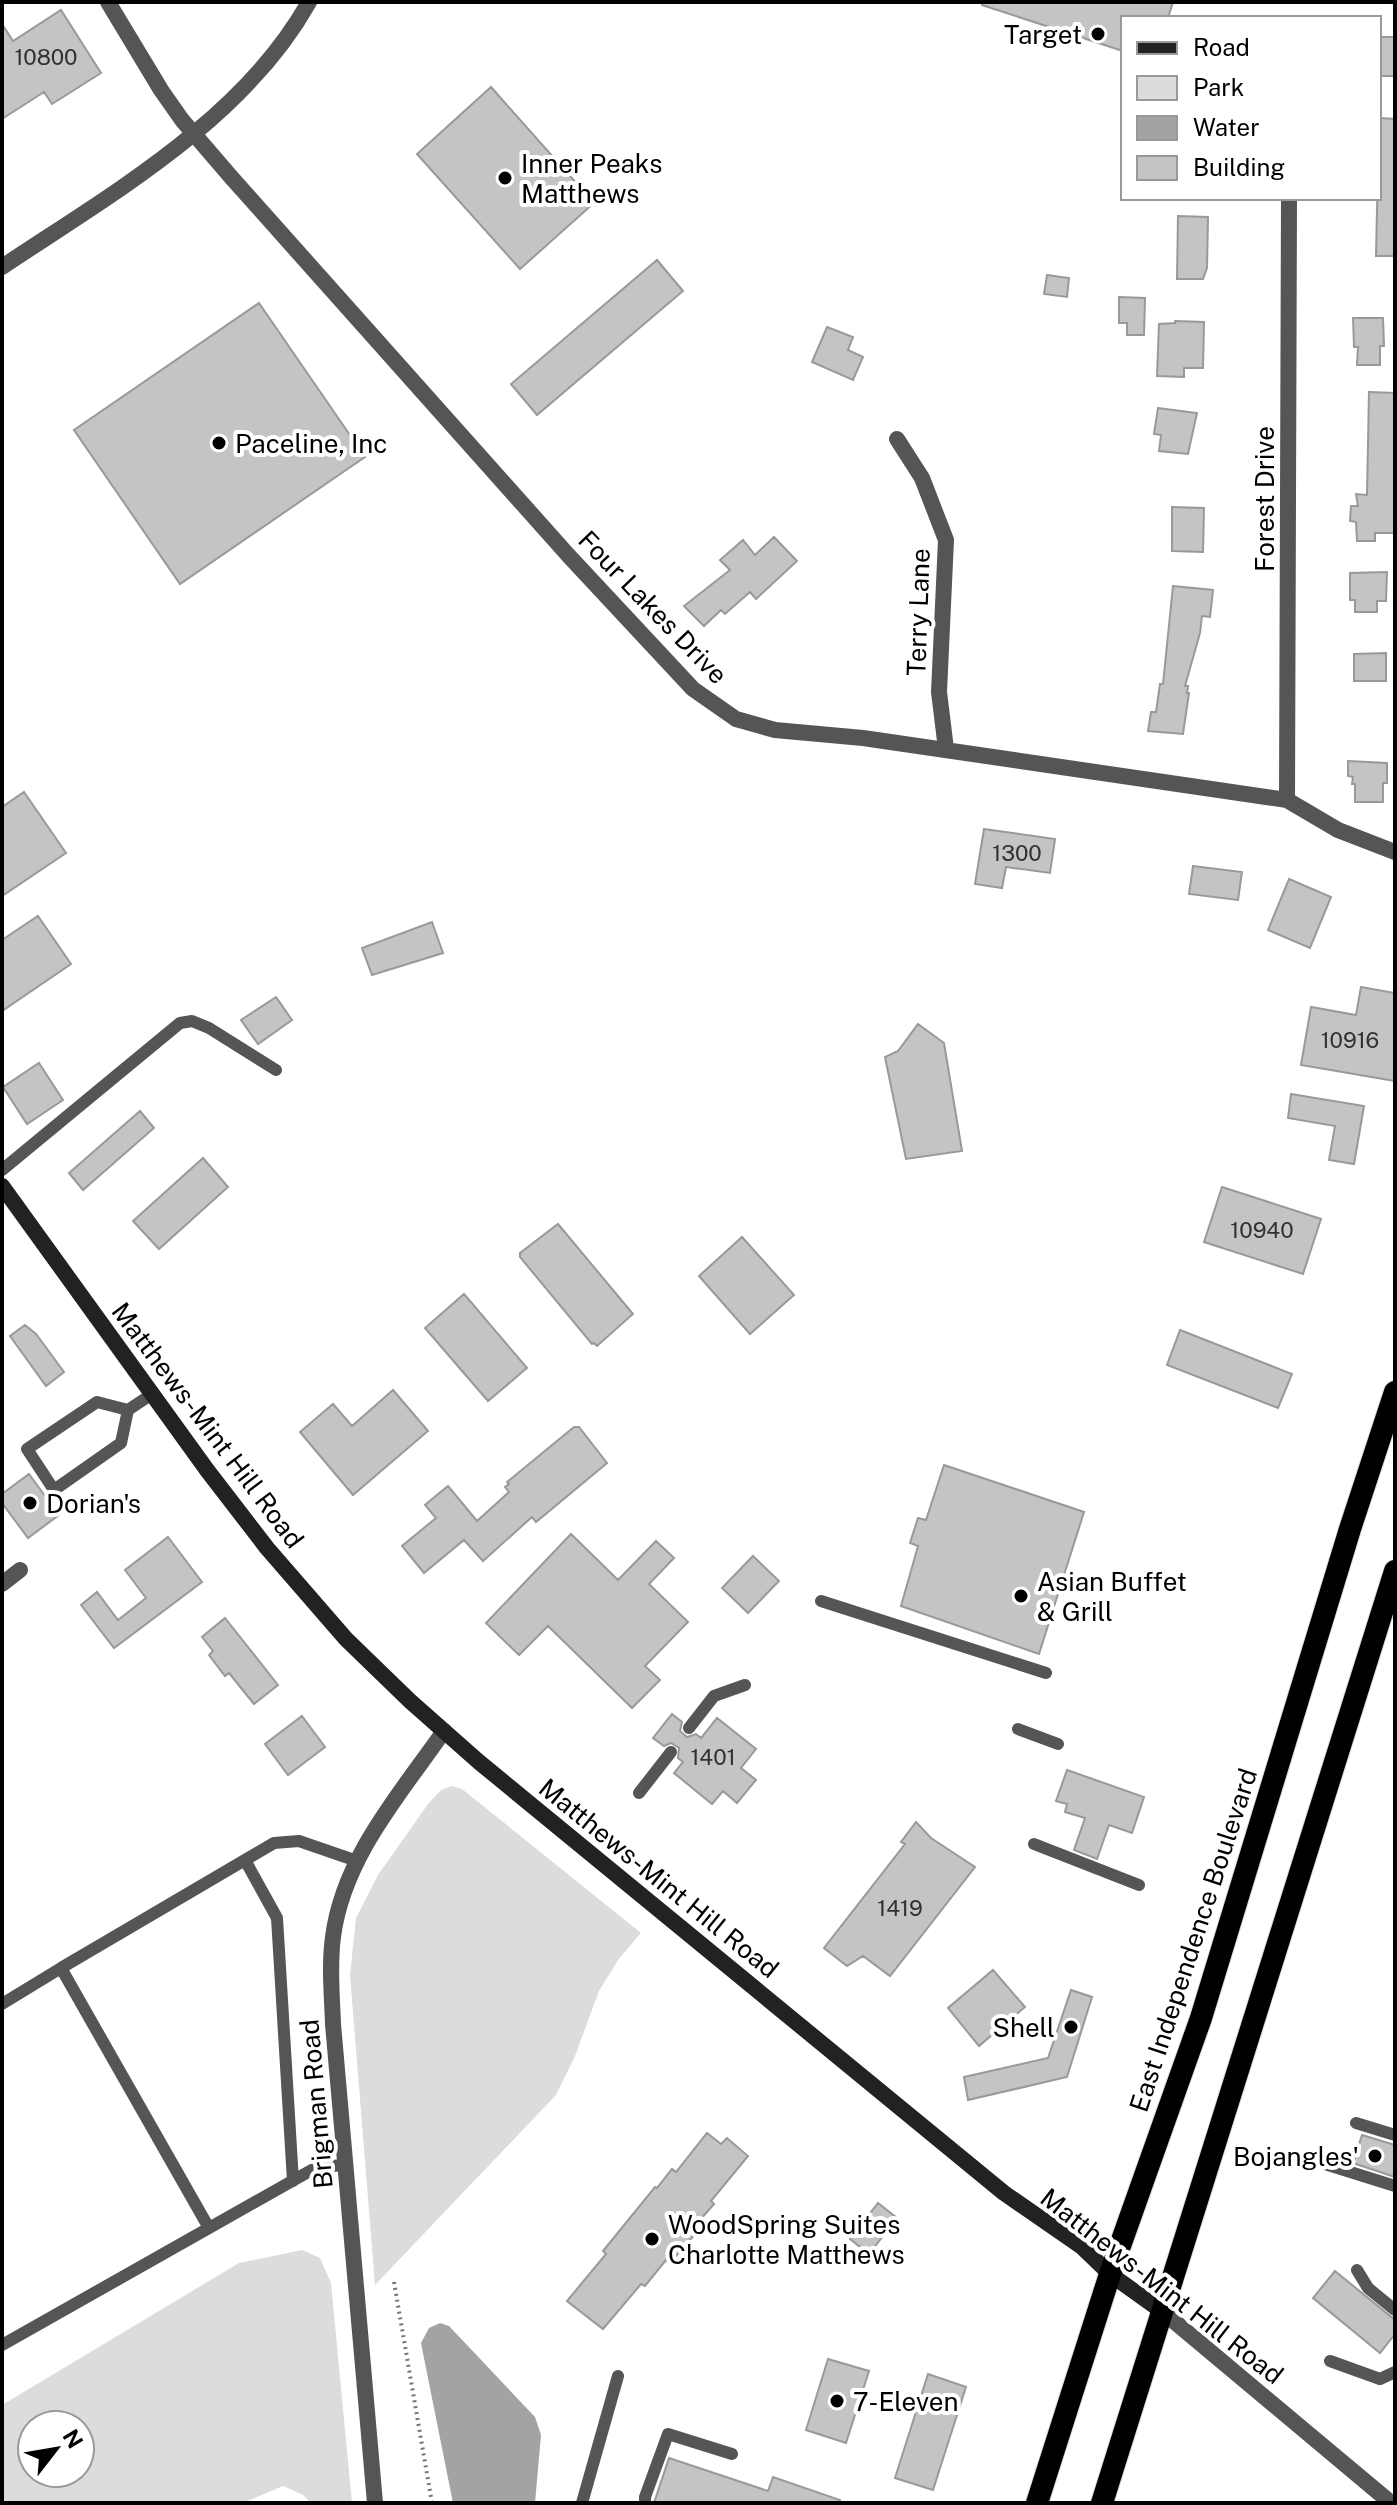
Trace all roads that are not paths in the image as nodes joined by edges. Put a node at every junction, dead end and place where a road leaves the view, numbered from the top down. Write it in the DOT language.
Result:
graph roads {
  1 [pos="108,2"];
  2 [pos="309,2"];
  3 [pos="194,135"];
  4 [pos="1289,200"];
  5 [pos="2,267"];
  6 [pos="897,439"];
  7 [pos="946,749"];
  8 [pos="1287,800"];
  9 [pos="1395,852"];
  10 [pos="276,1070"];
  11 [pos="2,1170"];
  12 [pos="2,1186"];
  13 [pos="1395,1392"];
  14 [pos="152,1394"];
  15 [pos="128,1410"];
  16 [pos="20,1570"];
  17 [pos="1395,1571"];
  18 [pos="2,1584"];
  19 [pos="821,1601"];
  20 [pos="1389,1611"];
  21 [pos="1046,1673"];
  22 [pos="745,1685"];
  23 [pos="689,1728"];
  24 [pos="1018,1729"];
  25 [pos="444,1731"];
  26 [pos="1058,1744"];
  27 [pos="671,1752"];
  28 [pos="639,1793"];
  29 [pos="1034,1844"];
  30 [pos="245,1860"];
  31 [pos="357,1861"];
  32 [pos="1139,1885"];
  33 [pos="61,1968"];
  34 [pos="2,2004"];
  35 [pos="1356,2123"];
  36 [pos="1395,2135"];
  37 [pos="1312,2160"];
  38 [pos="345,2165"];
  39 [pos="293,2181"];
  40 [pos="1395,2186"];
  41 [pos="209,2228"];
  42 [pos="1357,2270"];
  43 [pos="1110,2274"];
  44 [pos="1395,2310"];
  45 [pos="1163,2312"];
  46 [pos="2,2345"];
  47 [pos="1330,2361"];
  48 [pos="1395,2372"];
  49 [pos="618,2376"];
  50 [pos="732,2454"];
  51 [pos="375,2503"];
  52 [pos="582,2503"];
  53 [pos="645,2503"];
  54 [pos="1037,2503"];
  55 [pos="1102,2503"];
  56 [pos="1391,2503"];
  1 -- 3 [label="street, Four Lakes Drive"];
  2 -- 3 [label="street"];
  3 -- 5 [label="street"];
  3 -- 7 [label="street, Four Lakes Drive"];
  4 -- 8 [label="street, Forest Drive"];
  6 -- 7 [label="street, Terry Lane"];
  7 -- 8 [label="street, Four Lakes Drive"];
  8 -- 9 [label="street, Four Lakes Drive"];
  10 -- 11 [label="lane"];
  12 -- 14 [label="main road, Matthews-Mint Hill Road"];
  13 -- 43 [label="highway, East Independence Boulevard"];
  14 -- 15 [label="lane"];
  14 -- 25 [label="main road, Matthews-Mint Hill Road"];
  15 -- 15 [label="lane"];
  16 -- 18 [label="street"];
  17 -- 20 [label="highway"];
  19 -- 21 [label="lane"];
  20 -- 45 [label="highway"];
  22 -- 23 [label="lane"];
  24 -- 26 [label="lane"];
  25 -- 31 [label="street, Brigman Road"];
  25 -- 43 [label="main road, Matthews-Mint Hill Road"];
  27 -- 28 [label="lane"];
  29 -- 32 [label="lane"];
  30 -- 31 [label="lane"];
  30 -- 33 [label="lane"];
  30 -- 39 [label="lane"];
  31 -- 38 [label="street, Brigman Road"];
  33 -- 34 [label="lane"];
  33 -- 41 [label="lane"];
  35 -- 36 [label="lane"];
  37 -- 40 [label="lane"];
  38 -- 39 [label="lane"];
  38 -- 51 [label="street, Brigman Road"];
  39 -- 41 [label="lane"];
  41 -- 46 [label="lane"];
  42 -- 44 [label="lane"];
  43 -- 45 [label="main road, Matthews-Mint Hill Road"];
  43 -- 54 [label="highway, East Independence Boulevard"];
  45 -- 55 [label="highway"];
  45 -- 56 [label="street, Matthews-Mint Hill Road"];
  47 -- 48 [label="lane"];
  49 -- 52 [label="lane"];
  50 -- 53 [label="lane"];
}
